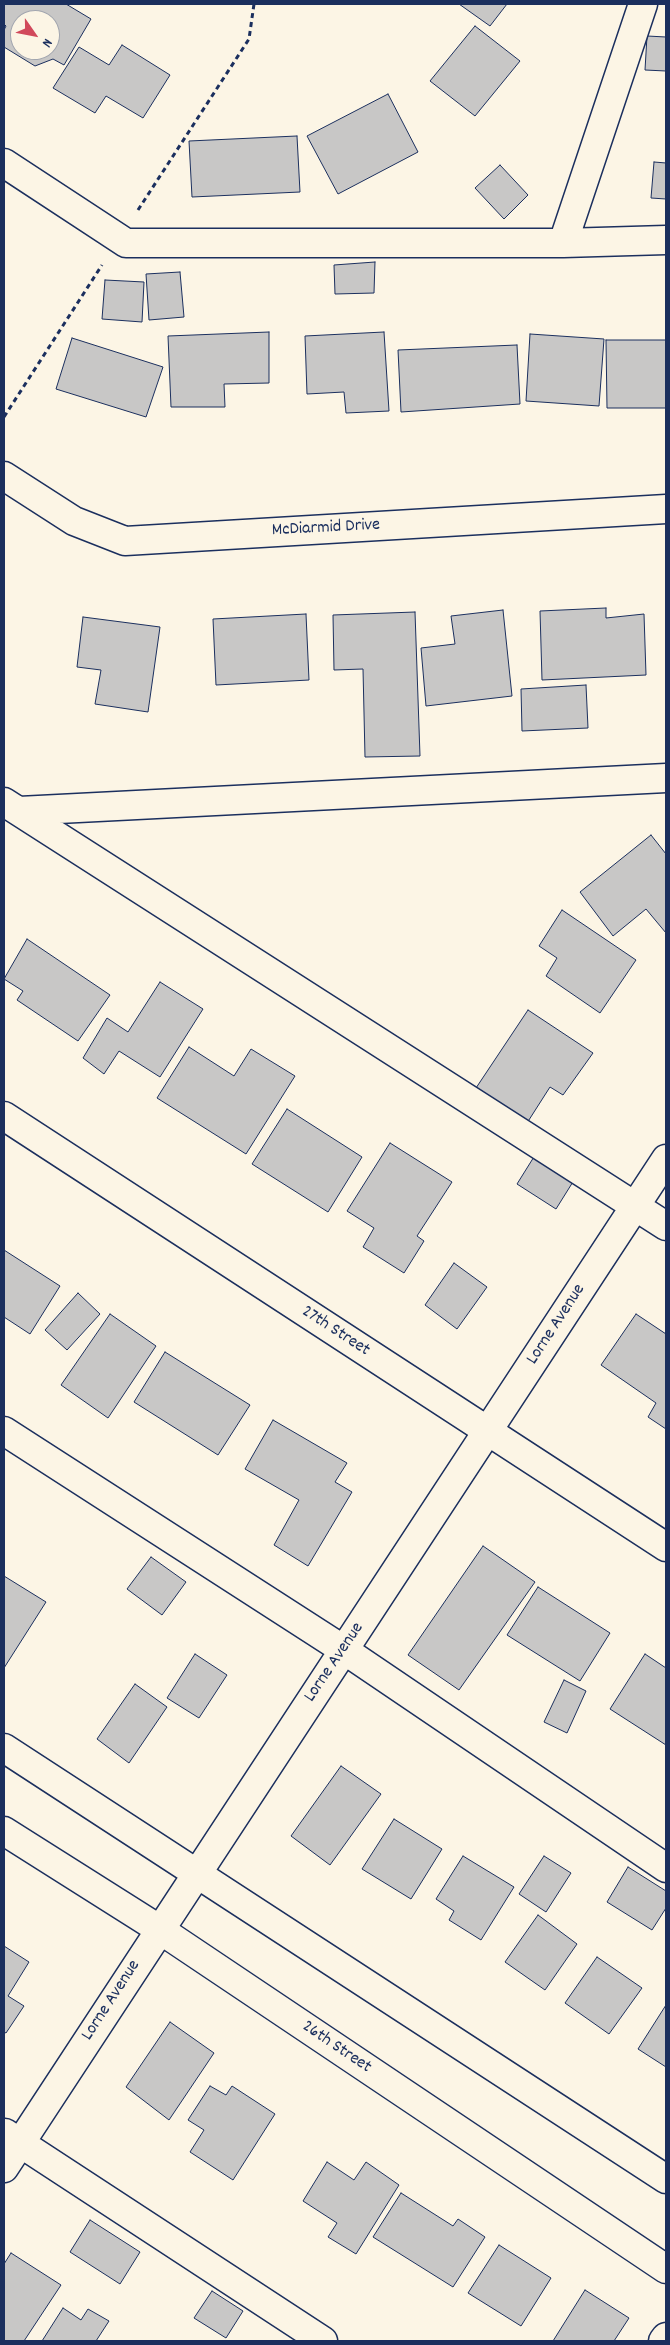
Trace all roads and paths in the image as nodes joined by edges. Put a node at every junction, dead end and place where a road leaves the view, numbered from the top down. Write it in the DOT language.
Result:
graph roads {
  1 [pos="643,4"];
  2 [pos="4,163"];
  3 [pos="666,240"];
  4 [pos="563,243"];
  5 [pos="4,476"];
  6 [pos="666,509"];
  7 [pos="666,778"];
  8 [pos="11,806"];
  9 [pos="4,1116"];
  10 [pos="666,1159"];
  11 [pos="634,1205"];
  12 [pos="666,1226"];
  13 [pos="4,1431"];
  14 [pos="488,1432"];
  15 [pos="666,1547"];
  16 [pos="344,1650"];
  17 [pos="4,1748"];
  18 [pos="4,1831"];
  19 [pos="666,1868"];
  20 [pos="196,1872"];
  21 [pos="159,1929"];
  22 [pos="12,2138"];
  23 [pos="4,2168"];
  24 [pos="666,2179"];
  25 [pos="666,2269"];
  26 [pos="666,2336"];
  27 [pos="323,2341"];
  28 [pos="663,2341"];
  1 -- 4 [label="street"];
  2 -- 4 [label="street"];
  3 -- 4 [label="street"];
  5 -- 6 [label="street, McDiarmid Drive"];
  7 -- 8 [label="street"];
  8 -- 11 [label="street"];
  9 -- 14 [label="street, 27th Street"];
  10 -- 11 [label="street, Lorne Avenue"];
  11 -- 12 [label="street"];
  11 -- 14 [label="street, Lorne Avenue"];
  13 -- 16 [label="street"];
  14 -- 15 [label="street, 27th Street"];
  14 -- 16 [label="street, Lorne Avenue"];
  16 -- 19 [label="street"];
  16 -- 20 [label="street, Lorne Avenue"];
  17 -- 20 [label="street"];
  18 -- 21 [label="street, 26th Street"];
  20 -- 21 [label="street, Lorne Avenue"];
  20 -- 24 [label="street"];
  21 -- 22 [label="street, Lorne Avenue"];
  21 -- 25 [label="street, 26th Street"];
  22 -- 23 [label="street, Lorne Avenue"];
  22 -- 27 [label="street"];
  26 -- 28 [label="street"];
}
